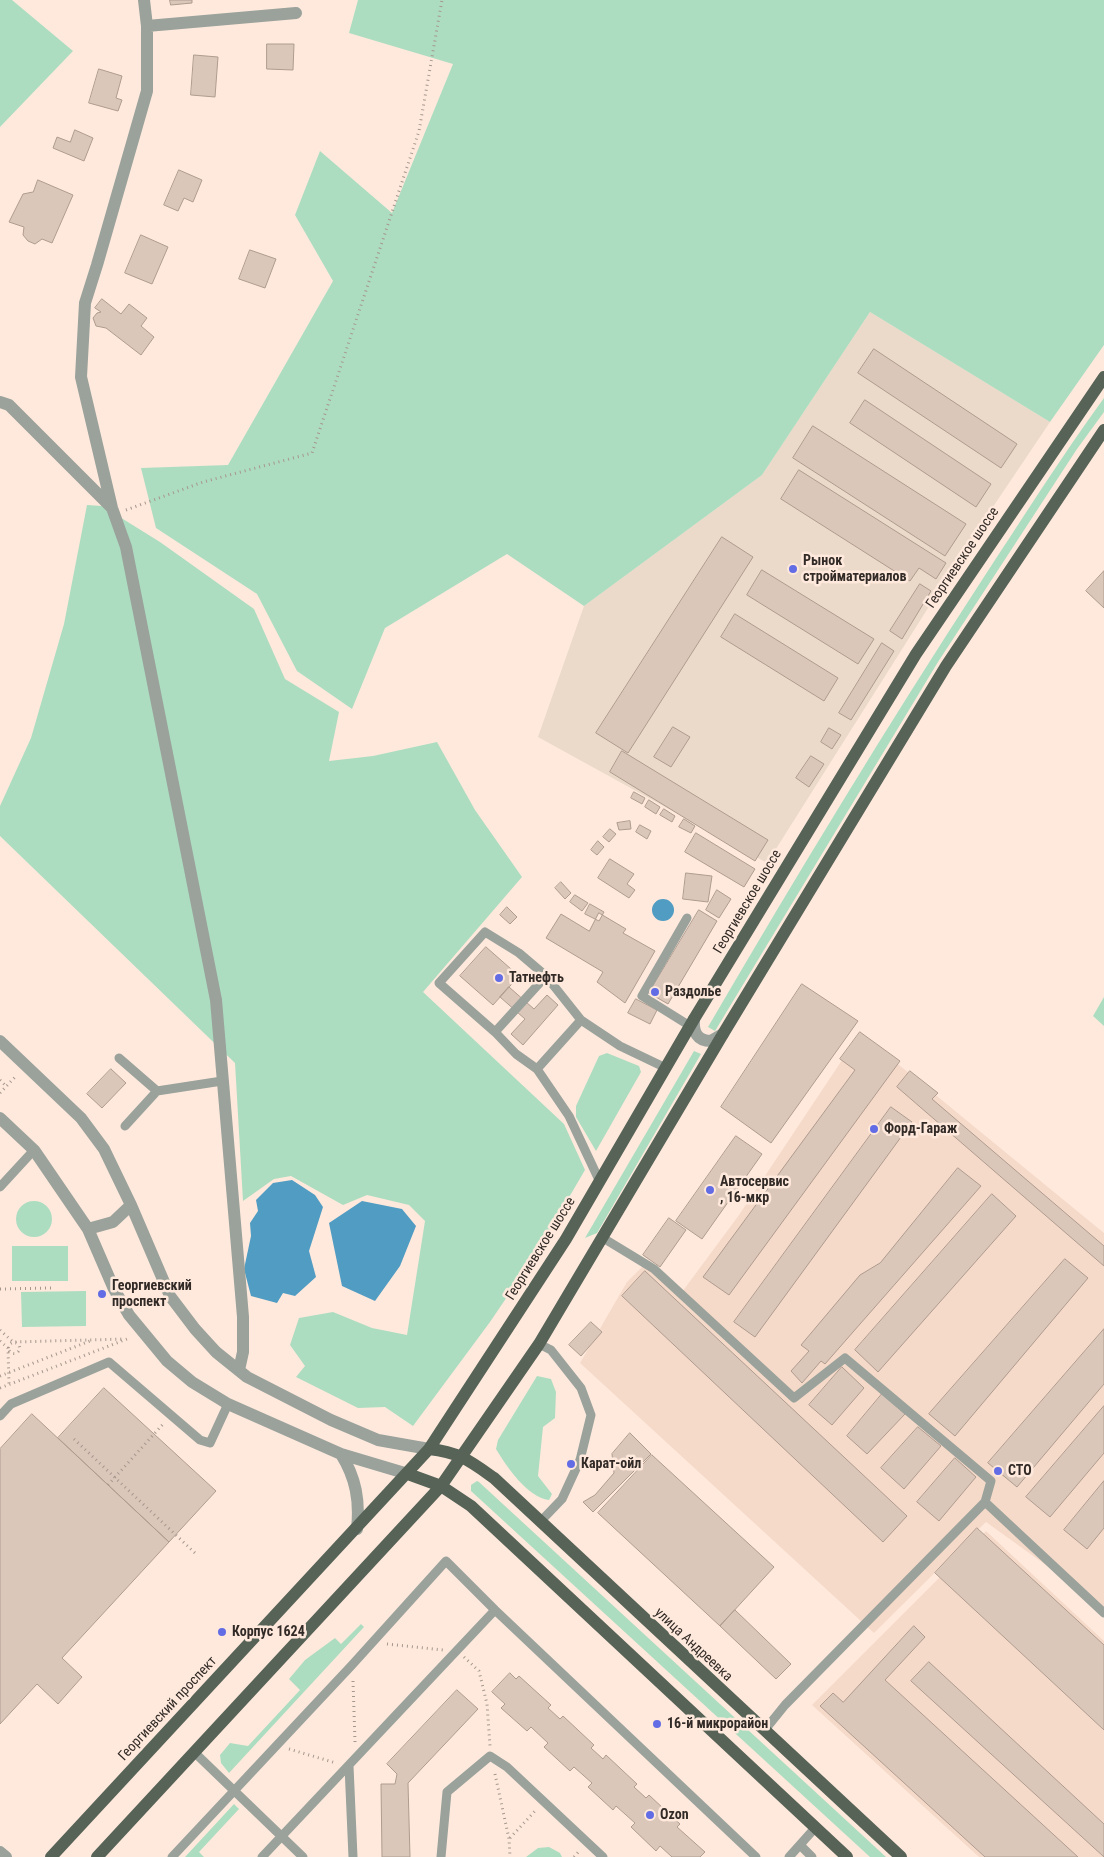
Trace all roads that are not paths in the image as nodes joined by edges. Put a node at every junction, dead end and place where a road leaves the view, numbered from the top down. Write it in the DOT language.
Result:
graph roads {
  1 [pos="144,0"];
  2 [pos="296,13"];
  3 [pos="147,26"];
  4 [pos="1104,377"];
  5 [pos="0,402"];
  6 [pos="1104,430"];
  7 [pos="113,511"];
  8 [pos="687,918"];
  9 [pos="546,976"];
  10 [pos="581,1020"];
  11 [pos="692,1022"];
  12 [pos="495,1032"];
  13 [pos="723,1034"];
  14 [pos="0,1041"];
  15 [pos="119,1058"];
  16 [pos="666,1068"];
  17 [pos="537,1069"];
  18 [pos="222,1081"];
  19 [pos="157,1091"];
  20 [pos="0,1118"];
  21 [pos="125,1126"];
  22 [pos="34,1150"];
  23 [pos="600,1182"];
  24 [pos="0,1187"];
  25 [pos="131,1205"];
  26 [pos="88,1229"];
  27 [pos="603,1238"];
  28 [pos="539,1344"];
  29 [pos="239,1370"];
  30 [pos="228,1404"];
  31 [pos="0,1416"];
  32 [pos="429,1449"];
  33 [pos="341,1454"];
  34 [pos="464,1456"];
  35 [pos="408,1474"];
  36 [pos="441,1486"];
  37 [pos="984,1502"];
  38 [pos="540,1522"];
  39 [pos="357,1529"];
  40 [pos="495,1610"];
  41 [pos="1104,1612"];
  42 [pos="764,1731"];
  43 [pos="194,1752"];
  44 [pos="349,1766"];
  45 [pos="233,1790"];
  46 [pos="815,1828"];
  47 [pos="281,1836"];
  48 [pos="800,1845"];
  49 [pos="0,1852"];
  50 [pos="6,1857"];
  51 [pos="51,1857"];
  52 [pos="97,1857"];
  53 [pos="172,1857"];
  54 [pos="262,1857"];
  55 [pos="303,1857"];
  56 [pos="353,1857"];
  57 [pos="441,1857"];
  58 [pos="603,1857"];
  59 [pos="756,1857"];
  60 [pos="789,1857"];
  61 [pos="812,1857"];
  62 [pos="847,1857"];
  63 [pos="902,1857"];
  1 -- 3 [label="street"];
  2 -- 3 [label="street"];
  3 -- 7 [label="street"];
  4 -- 11 [label="main road, Георгиевское шоссе"];
  5 -- 7 [label="street"];
  6 -- 13 [label="main road"];
  7 -- 18 [label="street"];
  8 -- 11 [label="lane"];
  9 -- 10 [label="lane"];
  9 -- 12 [label="lane"];
  9 -- 12 [label="lane"];
  10 -- 16 [label="lane"];
  10 -- 17 [label="lane"];
  11 -- 13 [label="street"];
  11 -- 16 [label="main road, Георгиевское шоссе"];
  12 -- 17 [label="lane"];
  13 -- 27 [label="main road"];
  14 -- 25 [label="street"];
  15 -- 19 [label="lane"];
  16 -- 23 [label="main road, Георгиевское шоссе"];
  17 -- 23 [label="lane"];
  18 -- 19 [label="lane"];
  18 -- 29 [label="street"];
  19 -- 21 [label="lane"];
  20 -- 22 [label="street"];
  22 -- 24 [label="lane"];
  22 -- 26 [label="street"];
  23 -- 32 [label="main road, Георгиевское шоссе"];
  25 -- 26 [label="street"];
  25 -- 29 [label="street"];
  26 -- 30 [label="street"];
  27 -- 28 [label="main road"];
  27 -- 37 [label="lane"];
  28 -- 34 [label="main road"];
  28 -- 38 [label="lane"];
  29 -- 32 [label="street"];
  30 -- 31 [label="lane"];
  30 -- 33 [label="street"];
  32 -- 34 [label="main road"];
  32 -- 35 [label="main road, Георгиевский проспект"];
  33 -- 35 [label="street"];
  33 -- 39 [label="street"];
  34 -- 36 [label="main road"];
  34 -- 38 [label="main road, улица Андреевка"];
  35 -- 36 [label="main road"];
  35 -- 39 [label="main road, Георгиевский проспект"];
  36 -- 43 [label="main road"];
  36 -- 46 [label="main road"];
  37 -- 41 [label="lane"];
  37 -- 42 [label="lane"];
  38 -- 42 [label="main road, улица Андреевка"];
  39 -- 51 [label="main road, Георгиевский проспект"];
  40 -- 44 [label="lane"];
  40 -- 45 [label="lane"];
  40 -- 59 [label="lane"];
  42 -- 63 [label="main road, улица Андреевка"];
  43 -- 45 [label="lane"];
  43 -- 52 [label="main road"];
  44 -- 47 [label="lane"];
  44 -- 56 [label="lane"];
  45 -- 47 [label="lane"];
  45 -- 53 [label="lane"];
  46 -- 48 [label="lane"];
  46 -- 62 [label="main road"];
  47 -- 54 [label="lane"];
  47 -- 55 [label="lane"];
  48 -- 60 [label="lane"];
  48 -- 61 [label="lane"];
  49 -- 50 [label="street"];
  57 -- 58 [label="lane"];
}
